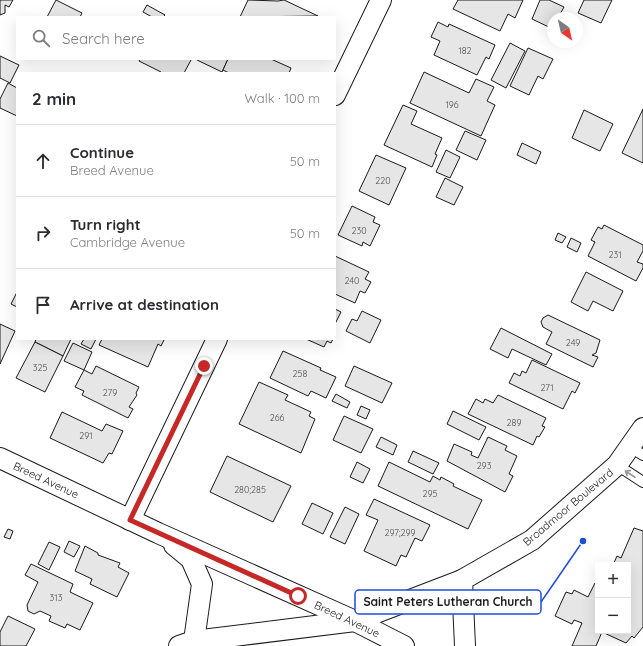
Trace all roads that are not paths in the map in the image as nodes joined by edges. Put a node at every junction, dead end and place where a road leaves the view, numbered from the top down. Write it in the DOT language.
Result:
graph roads {
  1 [pos="381,0"];
  2 [pos="336,93"];
  3 [pos="217,340"];
  4 [pos="643,428"];
  5 [pos="636,451"];
  6 [pos="0,458"];
  7 [pos="617,465"];
  8 [pos="643,482"];
  9 [pos="130,520"];
  10 [pos="158,533"];
  11 [pos="462,580"];
  12 [pos="355,621"];
  13 [pos="186,644"];
  14 [pos="404,646"];
  15 [pos="466,646"];
  1 -- 2 [label="street"];
  3 -- 9 [label="street"];
  4 -- 5 [label="street, Broadmoor Boulevard"];
  5 -- 7 [label="street, Broadmoor Boulevard"];
  6 -- 9 [label="street, Breed Avenue"];
  8 -- 7 [label="lane, one-way"];
  7 -- 11 [label="street, Broadmoor Boulevard"];
  9 -- 10 [label="street, Breed Avenue"];
  10 -- 12 [label="street, Breed Avenue"];
  10 -- 13 [label="street, Breed Avenue"];
  11 -- 12 [label="street, Broadmoor Boulevard"];
  11 -- 15 [label="street"];
  12 -- 13 [label="street, Broadmoor Boulevard"];
  12 -- 14 [label="street, Breed Avenue"];
}
